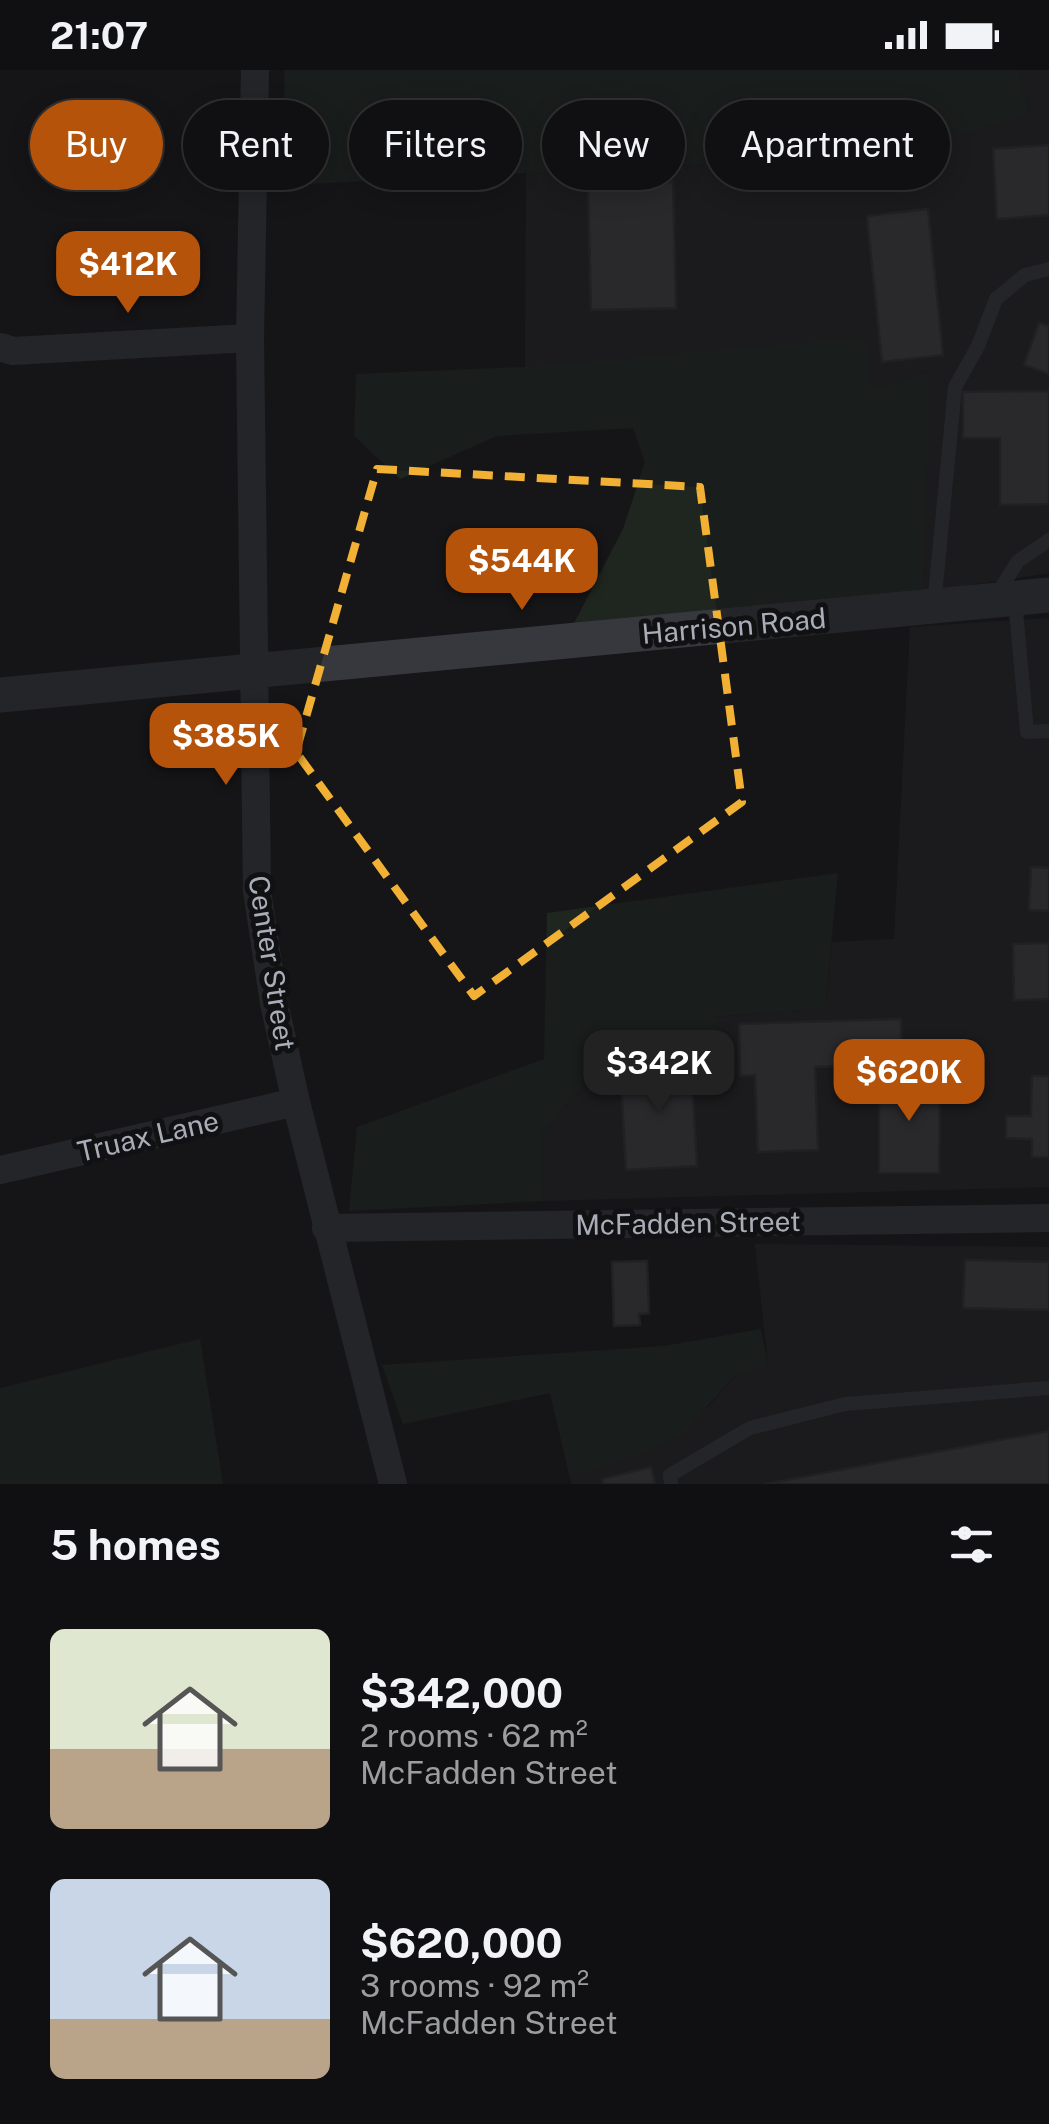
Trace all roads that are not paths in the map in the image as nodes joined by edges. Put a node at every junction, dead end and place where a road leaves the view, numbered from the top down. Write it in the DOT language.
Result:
graph roads {
  1 [pos="255,70"];
  2 [pos="1049,269"];
  3 [pos="250,338"];
  4 [pos="0,347"];
  5 [pos="1049,540"];
  6 [pos="1019,598"];
  7 [pos="934,606"];
  8 [pos="253,672"];
  9 [pos="0,694"];
  10 [pos="1049,732"];
  11 [pos="296,1102"];
  12 [pos="0,1170"];
  13 [pos="1049,1218"];
  14 [pos="326,1228"];
  15 [pos="1049,1388"];
  16 [pos="393,1484"];
  17 [pos="671,1484"];
  1 -- 3 [label="street, Center Street"];
  2 -- 7 [label="lane"];
  3 -- 4 [label="street"];
  3 -- 8 [label="street, Center Street"];
  5 -- 6 [label="lane"];
  6 -- 7 [label="street, Harrison Road"];
  6 -- 10 [label="lane"];
  7 -- 8 [label="street, Harrison Road"];
  8 -- 9 [label="street, Harrison Road"];
  8 -- 11 [label="street, Center Street"];
  11 -- 12 [label="street, Truax Lane"];
  11 -- 14 [label="street, Center Street"];
  13 -- 14 [label="street, McFadden Street"];
  14 -- 16 [label="street, Center Street"];
  15 -- 17 [label="lane"];
}
